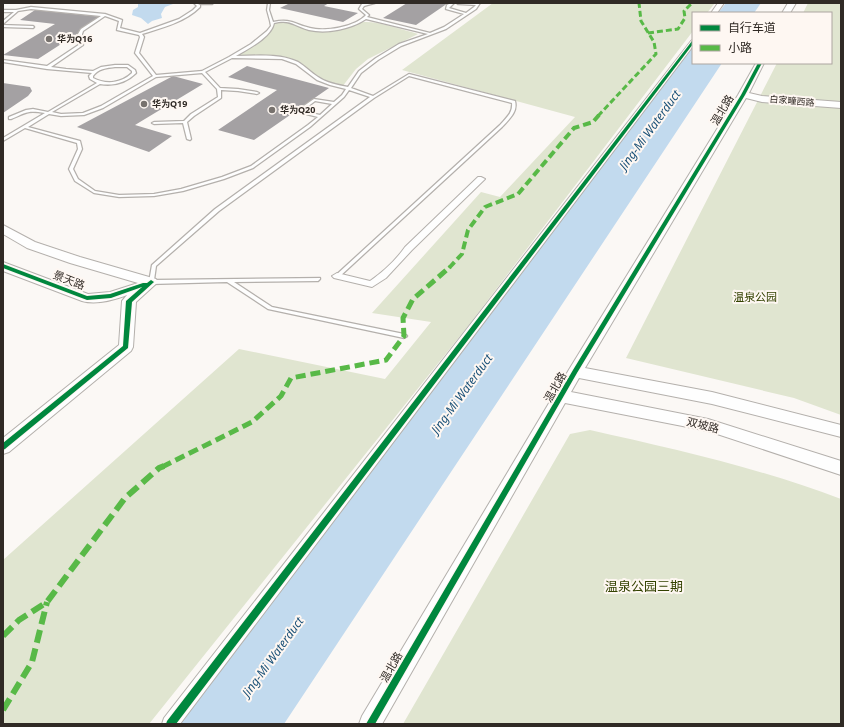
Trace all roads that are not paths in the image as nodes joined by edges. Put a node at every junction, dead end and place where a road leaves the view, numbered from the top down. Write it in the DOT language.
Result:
graph roads {
  1 [pos="35,3"];
  2 [pos="194,3"];
  3 [pos="212,3"];
  4 [pos="269,3"];
  5 [pos="374,3"];
  6 [pos="453,3"];
  7 [pos="458,3"];
  8 [pos="721,3"];
  9 [pos="792,3"];
  10 [pos="361,4"];
  11 [pos="479,4"];
  12 [pos="3,11"];
  13 [pos="16,11"];
  14 [pos="715,12"];
  15 [pos="787,12"];
  16 [pos="466,14"];
  17 [pos="105,15"];
  18 [pos="366,18"];
  19 [pos="272,23"];
  20 [pos="3,25"];
  21 [pos="34,27"];
  22 [pos="430,33"];
  23 [pos="140,34"];
  24 [pos="692,43"];
  25 [pos="230,57"];
  26 [pos="3,61"];
  27 [pos="759,64"];
  28 [pos="47,68"];
  29 [pos="94,72"];
  30 [pos="203,72"];
  31 [pos="155,76"];
  32 [pos="99,82"];
  33 [pos="348,88"];
  34 [pos="219,89"];
  35 [pos="257,93"];
  36 [pos="743,95"];
  37 [pos="373,97"];
  38 [pos="335,102"];
  39 [pos="841,105"];
  40 [pos="48,113"];
  41 [pos="320,116"];
  42 [pos="10,118"];
  43 [pos="185,122"];
  44 [pos="154,123"];
  45 [pos="25,127"];
  46 [pos="189,138"];
  47 [pos="3,140"];
  48 [pos="481,179"];
  49 [pos="3,229"];
  50 [pos="3,266"];
  51 [pos="337,276"];
  52 [pos="318,279"];
  53 [pos="229,281"];
  54 [pos="151,282"];
  55 [pos="404,336"];
  56 [pos="575,372"];
  57 [pos="561,396"];
  58 [pos="841,432"];
  59 [pos="3,447"];
  60 [pos="841,468"];
  61 [pos="170,724"];
  62 [pos="370,724"];
  1 -- 13 [label="lane"];
  2 -- 3 [label="lane"];
  2 -- 23 [label="lane"];
  4 -- 19 [label="lane"];
  5 -- 10 [label="lane"];
  6 -- 16 [label="lane"];
  7 -- 11 [label="lane"];
  8 -- 14 [label="street"];
  9 -- 15 [label="main road"];
  10 -- 18 [label="lane"];
  11 -- 16 [label="lane"];
  12 -- 13 [label="lane"];
  13 -- 17 [label="lane"];
  13 -- 20 [label="lane"];
  16 -- 22 [label="lane"];
  17 -- 23 [label="lane"];
  17 -- 28 [label="lane"];
  18 -- 19 [label="lane"];
  18 -- 22 [label="lane"];
  19 -- 25 [label="lane"];
  20 -- 21 [label="lane"];
  22 -- 33 [label="lane"];
  23 -- 31 [label="lane"];
  24 -- 61 [label="street"];
  25 -- 30 [label="lane"];
  25 -- 33 [label="lane"];
  26 -- 28 [label="lane"];
  27 -- 36 [label="main road, 温北路"];
  28 -- 29 [label="lane"];
  29 -- 32 [label="lane"];
  29 -- 32 [label="lane"];
  30 -- 31 [label="lane"];
  30 -- 34 [label="lane"];
  31 -- 40 [label="lane"];
  32 -- 40 [label="lane"];
  33 -- 37 [label="lane"];
  33 -- 38 [label="lane"];
  34 -- 35 [label="lane"];
  34 -- 43 [label="lane"];
  36 -- 39 [label="main road, 白家疃西路"];
  36 -- 56 [label="main road, 温北路"];
  37 -- 51 [label="lane"];
  37 -- 54 [label="lane"];
  38 -- 41 [label="lane"];
  38 -- 41 [label="lane"];
  40 -- 42 [label="lane"];
  40 -- 45 [label="lane"];
  41 -- 45 [label="lane"];
  43 -- 44 [label="lane"];
  43 -- 46 [label="lane"];
  45 -- 47 [label="lane"];
  48 -- 51 [label="street"];
  49 -- 54 [label="main road, 景天路"];
  50 -- 54 [label="main road, 景天路"];
  52 -- 53 [label="lane"];
  53 -- 54 [label="lane"];
  53 -- 55 [label="lane"];
  54 -- 59 [label="main road"];
  56 -- 57 [label="main road, 温北路"];
  56 -- 58 [label="main road"];
  57 -- 60 [label="main road, 双坡路"];
  57 -- 62 [label="main road, 温北路"];
}
